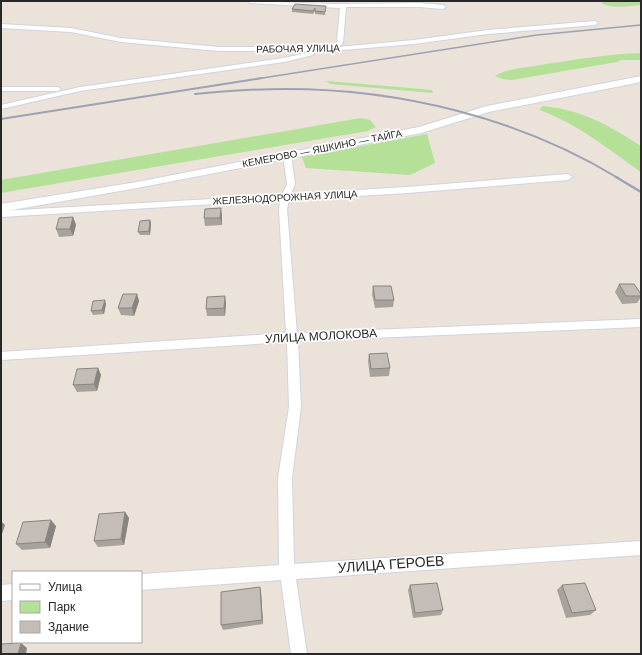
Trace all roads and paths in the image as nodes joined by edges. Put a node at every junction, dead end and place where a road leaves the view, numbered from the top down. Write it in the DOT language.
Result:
graph roads {
  1 [pos="250,1"];
  2 [pos="343,6"];
  3 [pos="443,7"];
  4 [pos="595,22"];
  5 [pos="1,26"];
  6 [pos="331,49"];
  7 [pos="641,79"];
  8 [pos="1,89"];
  9 [pos="80,89"];
  10 [pos="1,108"];
  11 [pos="287,154"];
  12 [pos="568,177"];
  13 [pos="285,198"];
  14 [pos="1,208"];
  15 [pos="1,214"];
  16 [pos="641,324"];
  17 [pos="292,336"];
  18 [pos="1,356"];
  19 [pos="641,548"];
  20 [pos="287,571"];
  21 [pos="142,582"];
  22 [pos="12,592"];
  23 [pos="1,593"];
  24 [pos="299,654"];
  1 -- 2 [label="street"];
  2 -- 3 [label="street"];
  2 -- 6 [label="street"];
  4 -- 6 [label="street, РАБОЧАЯ УЛИЦА"];
  5 -- 6 [label="street, РАБОЧАЯ УЛИЦА"];
  6 -- 9 [label="street"];
  7 -- 11 [label="main road, КЕМЕРОВО — ЯШКИНО — ТАЙГА"];
  8 -- 9 [label="street"];
  9 -- 10 [label="street"];
  11 -- 13 [label="street"];
  11 -- 14 [label="main road, КЕМЕРОВО — ЯШКИНО — ТАЙГА"];
  12 -- 13 [label="street, ЖЕЛЕЗНОДОРОЖНАЯ УЛИЦА"];
  13 -- 15 [label="street, ЖЕЛЕЗНОДОРОЖНАЯ УЛИЦА"];
  13 -- 17 [label="street"];
  16 -- 17 [label="street, УЛИЦА МОЛОКОВА"];
  17 -- 18 [label="street, УЛИЦА МОЛОКОВА"];
  17 -- 20 [label="street"];
  19 -- 20 [label="street, УЛИЦА ГЕРОЕВ"];
  20 -- 21 [label="street, УЛИЦА ГЕРОЕВ"];
  20 -- 24 [label="street"];
  22 -- 23 [label="street"];
}
